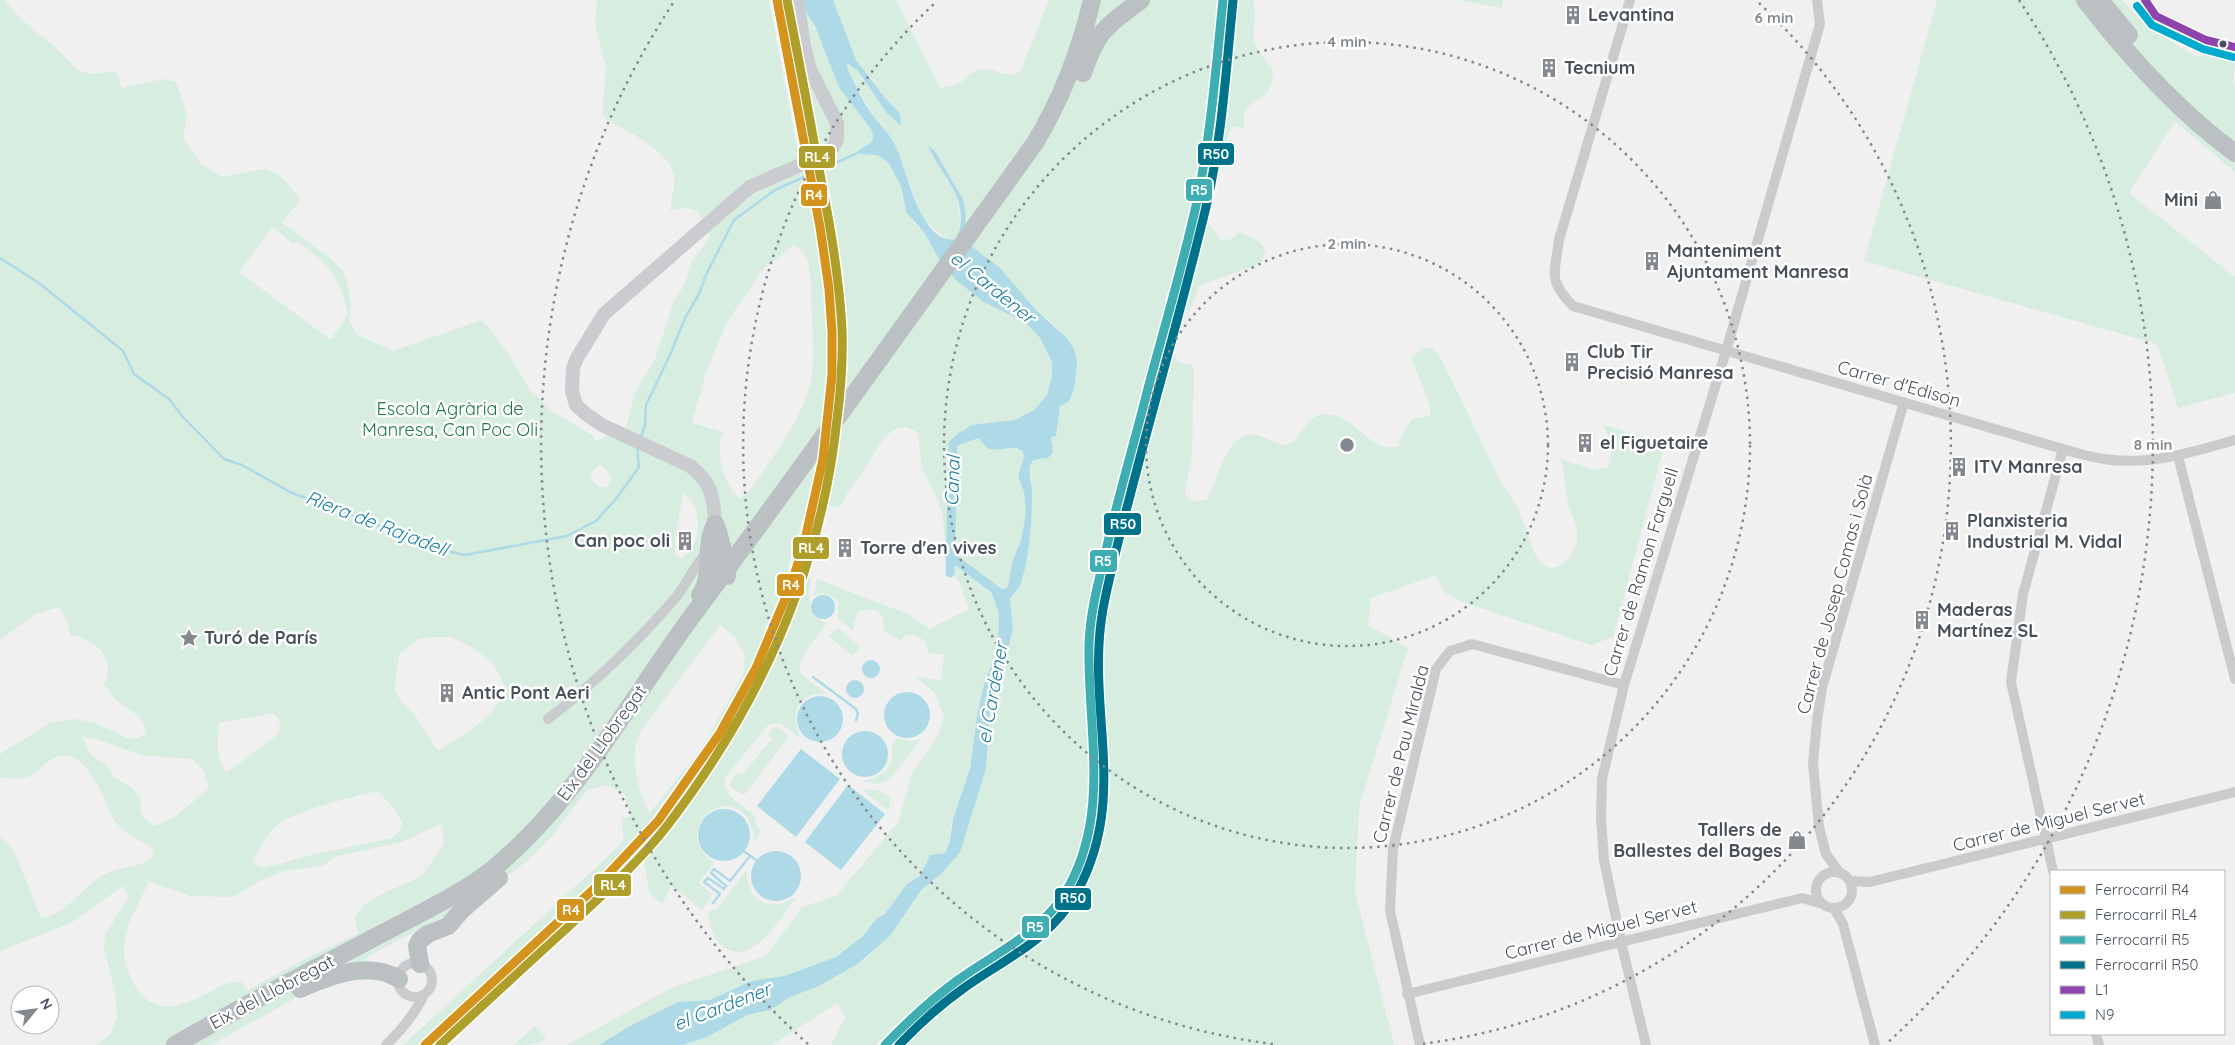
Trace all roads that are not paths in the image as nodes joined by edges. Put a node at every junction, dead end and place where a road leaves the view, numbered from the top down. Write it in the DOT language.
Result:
graph roads {
  1 [pos="797,0"];
  2 [pos="1087,0"];
  3 [pos="1092,0"];
  4 [pos="1098,0"];
  5 [pos="1141,0"];
  6 [pos="1630,0"];
  7 [pos="1817,0"];
  8 [pos="2085,0"];
  9 [pos="2100,0"];
  10 [pos="2145,0"];
  11 [pos="1083,29"];
  12 [pos="2235,47"];
  13 [pos="1073,87"];
  14 [pos="2235,139"];
  15 [pos="1038,145"];
  16 [pos="2235,153"];
  17 [pos="1726,351"];
  18 [pos="1904,402"];
  19 [pos="2235,440"];
  20 [pos="2063,449"];
  21 [pos="2178,456"];
  22 [pos="717,527"];
  23 [pos="748,545"];
  24 [pos="709,552"];
  25 [pos="727,568"];
  26 [pos="702,609"];
  27 [pos="2235,679"];
  28 [pos="1624,685"];
  29 [pos="548,719"];
  30 [pos="2235,792"];
  31 [pos="2045,840"];
  32 [pos="529,845"];
  33 [pos="1826,854"];
  34 [pos="2053,870"];
  35 [pos="1839,872"];
  36 [pos="1820,879"];
  37 [pos="1850,880"];
  38 [pos="1870,882"];
  39 [pos="1852,897"];
  40 [pos="1802,898"];
  41 [pos="1823,904"];
  42 [pos="1844,905"];
  43 [pos="1834,908"];
  44 [pos="1843,924"];
  45 [pos="1621,942"];
  46 [pos="420,964"];
  47 [pos="399,979"];
  48 [pos="1407,994"];
  49 [pos="408,995"];
  50 [pos="424,995"];
  51 [pos="274,999"];
  52 [pos="410,1019"];
  53 [pos="175,1045"];
  54 [pos="193,1045"];
  55 [pos="386,1045"];
  56 [pos="1420,1045"];
  57 [pos="1646,1045"];
  58 [pos="1875,1045"];
  1 -- 22 [label="street"];
  2 -- 11 [label="highway"];
  3 -- 11 [label="highway"];
  4 -- 13 [label="highway"];
  5 -- 13 [label="highway"];
  6 -- 17 [label="street, Carrer d'Edison"];
  7 -- 17 [label="street, Carrer de Ramon Farguell"];
  8 -- 16 [label="highway"];
  9 -- 14 [label="highway"];
  10 -- 12 [label="street"];
  11 -- 15 [label="highway"];
  13 -- 15 [label="highway"];
  15 -- 23 [label="highway, Eix del Llobregat"];
  17 -- 18 [label="street, Carrer d'Edison"];
  17 -- 28 [label="street, Carrer de Ramon Farguell"];
  18 -- 20 [label="street, Carrer d'Edison"];
  18 -- 33 [label="street, Carrer de Josep Comas i Solà"];
  19 -- 21 [label="street, Carrer d'Edison"];
  20 -- 21 [label="street, Carrer d'Edison"];
  20 -- 31 [label="street"];
  21 -- 27 [label="street"];
  22 -- 23 [label="highway"];
  22 -- 24 [label="highway"];
  22 -- 25 [label="highway"];
  23 -- 25 [label="highway"];
  23 -- 26 [label="highway, Eix del Llobregat"];
  24 -- 25 [label="highway"];
  24 -- 26 [label="highway"];
  24 -- 29 [label="street"];
  25 -- 26 [label="highway"];
  26 -- 32 [label="highway, Eix del Llobregat"];
  26 -- 53 [label="highway, Eix del Llobregat"];
  28 -- 45 [label="street, Carrer de Ramon Farguell"];
  28 -- 48 [label="street, Carrer de Pau Miralda"];
  30 -- 31 [label="street, Carrer de Miguel Servet"];
  31 -- 34 [label="street"];
  31 -- 38 [label="street, Carrer de Miguel Servet"];
  32 -- 46 [label="highway"];
  32 -- 51 [label="highway, Eix del Llobregat"];
  33 -- 35 [label="street, Carrer de Josep Comas i Solà"];
  33 -- 36 [label="street, Carrer de Josep Comas i Solà"];
  35 -- 36 [label="street"];
  35 -- 37 [label="street"];
  36 -- 40 [label="street"];
  36 -- 41 [label="street"];
  37 -- 38 [label="street, Carrer de Miguel Servet"];
  37 -- 39 [label="street"];
  38 -- 39 [label="street, Carrer de Miguel Servet"];
  39 -- 42 [label="street"];
  40 -- 41 [label="street, Carrer de Miguel Servet"];
  40 -- 45 [label="street, Carrer de Miguel Servet"];
  41 -- 43 [label="street"];
  42 -- 43 [label="street"];
  42 -- 44 [label="street"];
  43 -- 44 [label="street"];
  44 -- 58 [label="street"];
  45 -- 48 [label="street, Carrer de Miguel Servet"];
  45 -- 57 [label="street, Carrer de Ramon Farguell"];
  46 -- 47 [label="street"];
  46 -- 50 [label="street"];
  47 -- 49 [label="street"];
  47 -- 51 [label="highway"];
  48 -- 56 [label="street, Carrer de Pau Miralda"];
  49 -- 50 [label="street"];
  49 -- 52 [label="street"];
  50 -- 52 [label="street"];
  51 -- 54 [label="highway, Eix del Llobregat"];
  52 -- 55 [label="street"];
}
